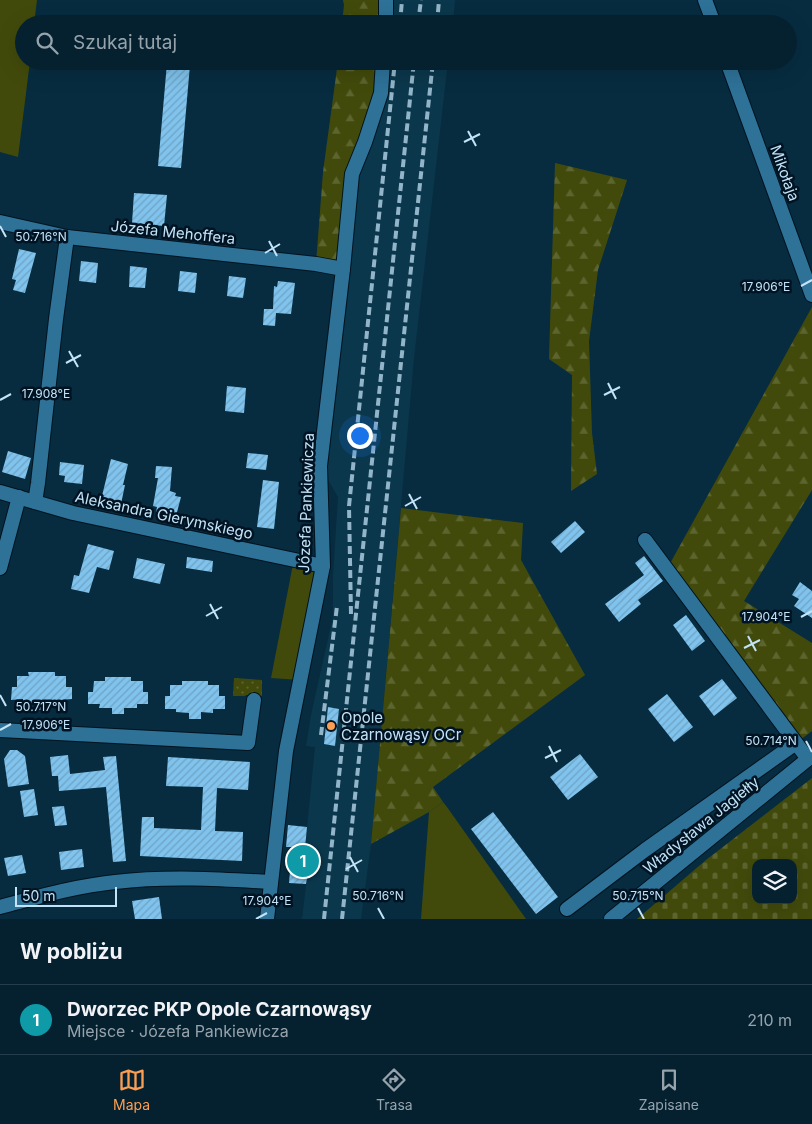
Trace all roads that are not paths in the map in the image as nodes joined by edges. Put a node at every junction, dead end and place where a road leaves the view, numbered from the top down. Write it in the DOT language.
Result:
graph roads {
  1 [pos="386,0"];
  2 [pos="705,0"];
  3 [pos="386,15"];
  4 [pos="711,15"];
  5 [pos="382,70"];
  6 [pos="730,70"];
  7 [pos="0,222"];
  8 [pos="67,237"];
  9 [pos="343,269"];
  10 [pos="812,296"];
  11 [pos="0,492"];
  12 [pos="18,497"];
  13 [pos="35,502"];
  14 [pos="645,540"];
  15 [pos="322,566"];
  16 [pos="0,568"];
  17 [pos="254,700"];
  18 [pos="0,730"];
  19 [pos="796,743"];
  20 [pos="810,758"];
  21 [pos="271,882"];
  22 [pos="0,908"];
  23 [pos="567,909"];
  24 [pos="267,919"];
  25 [pos="611,919"];
  1 -- 3 [label="street"];
  2 -- 4 [label="street"];
  5 -- 9 [label="street, Józefa Pankiewicza"];
  6 -- 10 [label="street, Mikołaja"];
  7 -- 8 [label="street, Józefa Mehoffera"];
  8 -- 9 [label="street, Józefa Mehoffera"];
  8 -- 13 [label="street"];
  9 -- 15 [label="street, Józefa Pankiewicza"];
  11 -- 12 [label="street, Aleksandra Gierymskiego"];
  12 -- 13 [label="street, Aleksandra Gierymskiego"];
  12 -- 16 [label="street"];
  13 -- 15 [label="street, Aleksandra Gierymskiego"];
  14 -- 19 [label="street"];
  15 -- 21 [label="street, Józefa Pankiewicza"];
  17 -- 18 [label="street"];
  19 -- 20 [label="street"];
  19 -- 23 [label="street"];
  20 -- 25 [label="street, Władysława Jagiełły"];
  21 -- 22 [label="street"];
  21 -- 24 [label="street, Józefa Pankiewicza"];
}
